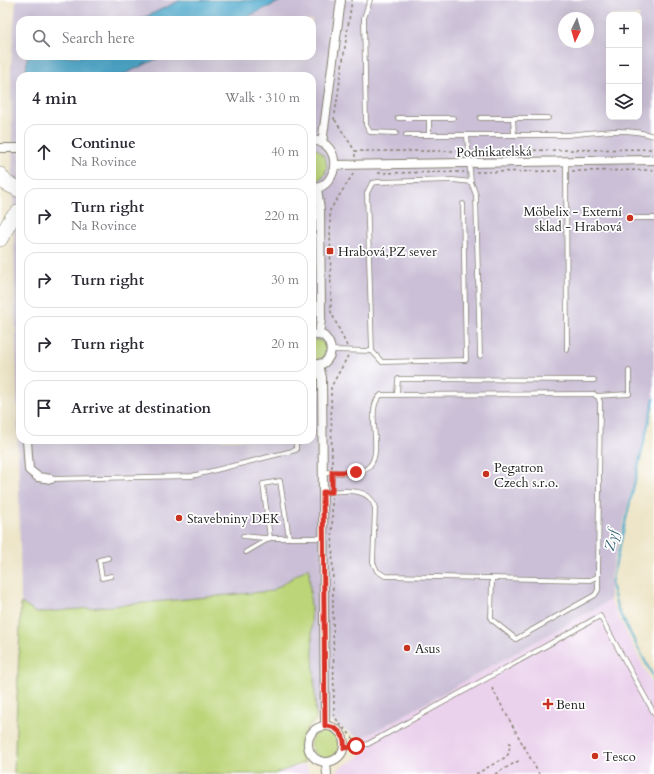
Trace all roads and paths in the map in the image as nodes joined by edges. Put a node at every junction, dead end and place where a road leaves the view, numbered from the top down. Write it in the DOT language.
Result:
graph roads {
  1 [pos="341,0"];
  2 [pos="352,0"];
  3 [pos="370,0"];
  4 [pos="316,118"];
  5 [pos="320,118"];
  6 [pos="398,118"];
  7 [pos="453,118"];
  8 [pos="480,118"];
  9 [pos="513,118"];
  10 [pos="548,118"];
  11 [pos="429,119"];
  12 [pos="331,120"];
  13 [pos="335,120"];
  14 [pos="396,133"];
  15 [pos="406,135"];
  16 [pos="429,135"];
  17 [pos="514,135"];
  18 [pos="468,136"];
  19 [pos="654,136"];
  20 [pos="316,141"];
  21 [pos="322,143"];
  22 [pos="0,148"];
  23 [pos="16,148"];
  24 [pos="654,149"];
  25 [pos="355,151"];
  26 [pos="468,151"];
  27 [pos="355,158"];
  28 [pos="654,160"];
  29 [pos="566,161"];
  30 [pos="468,163"];
  31 [pos="335,165"];
  32 [pos="355,169"];
  33 [pos="654,170"];
  34 [pos="566,171"];
  35 [pos="470,172"];
  36 [pos="378,173"];
  37 [pos="0,175"];
  38 [pos="471,182"];
  39 [pos="16,188"];
  40 [pos="316,188"];
  41 [pos="316,196"];
  42 [pos="464,204"];
  43 [pos="16,214"];
  44 [pos="630,218"];
  45 [pos="654,218"];
  46 [pos="0,239"];
  47 [pos="316,334"];
  48 [pos="347,345"];
  49 [pos="331,350"];
  50 [pos="567,350"];
  51 [pos="372,351"];
  52 [pos="347,353"];
  53 [pos="480,356"];
  54 [pos="316,365"];
  55 [pos="629,371"];
  56 [pos="594,380"];
  57 [pos="397,394"];
  58 [pos="596,396"];
  59 [pos="27,444"];
  60 [pos="296,444"];
  61 [pos="327,472"];
  62 [pos="51,478"];
  63 [pos="328,492"];
  64 [pos="243,536"];
  65 [pos="270,538"];
  66 [pos="289,538"];
  67 [pos="324,538"];
  68 [pos="246,552"];
  69 [pos="108,558"];
  70 [pos="599,570"];
  71 [pos="111,576"];
  72 [pos="492,579"];
  73 [pos="492,688"];
  74 [pos="654,713"];
  75 [pos="325,726"];
  76 [pos="519,737"];
  77 [pos="516,739"];
  78 [pos="355,741"];
  79 [pos="510,742"];
  80 [pos="344,748"];
  81 [pos="529,755"];
  82 [pos="526,757"];
  83 [pos="520,760"];
  84 [pos="326,763"];
  85 [pos="327,774"];
  86 [pos="476,774"];
  87 [pos="495,774"];
  88 [pos="539,774"];
  1 -- 21 [label="street"];
  2 -- 13 [label="path"];
  3 -- 14 [label="lane"];
  4 -- 5 [label="path"];
  6 -- 11 [label="lane"];
  7 -- 11 [label="lane"];
  8 -- 9 [label="lane"];
  9 -- 10 [label="lane"];
  9 -- 17 [label="lane"];
  11 -- 16 [label="lane"];
  12 -- 13 [label="path"];
  13 -- 25 [label="path"];
  15 -- 16 [label="lane"];
  16 -- 18 [label="lane"];
  17 -- 18 [label="lane"];
  17 -- 19 [label="lane"];
  18 -- 26 [label="lane"];
  20 -- 21 [label="street"];
  21 -- 31 [label="street"];
  22 -- 23 [label="street"];
  24 -- 26 [label="path"];
  25 -- 26 [label="path"];
  25 -- 27 [label="path"];
  26 -- 30 [label="lane"];
  28 -- 29 [label="street, Podnikatelská"];
  29 -- 30 [label="street, Podnikatelská"];
  29 -- 34 [label="lane"];
  30 -- 31 [label="street, Podnikatelská"];
  30 -- 35 [label="lane"];
  31 -- 40 [label="street"];
  32 -- 48 [label="path"];
  33 -- 34 [label="path"];
  34 -- 35 [label="path"];
  34 -- 50 [label="lane"];
  35 -- 36 [label="path"];
  35 -- 38 [label="lane"];
  37 -- 39 [label="highway"];
  38 -- 51 [label="lane"];
  38 -- 53 [label="lane"];
  41 -- 47 [label="street"];
  42 -- 51 [label="lane"];
  43 -- 46 [label="highway"];
  44 -- 45 [label="lane"];
  47 -- 49 [label="street"];
  49 -- 51 [label="lane"];
  49 -- 54 [label="street"];
  52 -- 61 [label="path"];
  54 -- 61 [label="street"];
  55 -- 58 [label="lane"];
  56 -- 57 [label="lane"];
  57 -- 58 [label="lane"];
  57 -- 61 [label="lane"];
  58 -- 70 [label="lane"];
  59 -- 62 [label="street"];
  60 -- 62 [label="lane"];
  61 -- 63 [label="street"];
  61 -- 63 [label="path"];
  63 -- 67 [label="street"];
  63 -- 72 [label="lane"];
  63 -- 78 [label="path"];
  64 -- 65 [label="lane"];
  65 -- 66 [label="lane"];
  65 -- 66 [label="lane"];
  65 -- 68 [label="lane"];
  66 -- 67 [label="lane"];
  67 -- 75 [label="street"];
  69 -- 71 [label="lane"];
  70 -- 72 [label="lane"];
  70 -- 72 [label="lane"];
  73 -- 76 [label="path"];
  74 -- 80 [label="lane"];
  75 -- 80 [label="street"];
  75 -- 84 [label="street"];
  76 -- 77 [label="path"];
  76 -- 81 [label="path"];
  79 -- 86 [label="path"];
  80 -- 84 [label="street"];
  81 -- 82 [label="path"];
  81 -- 88 [label="path"];
  83 -- 87 [label="path"];
  84 -- 85 [label="street"];
}
